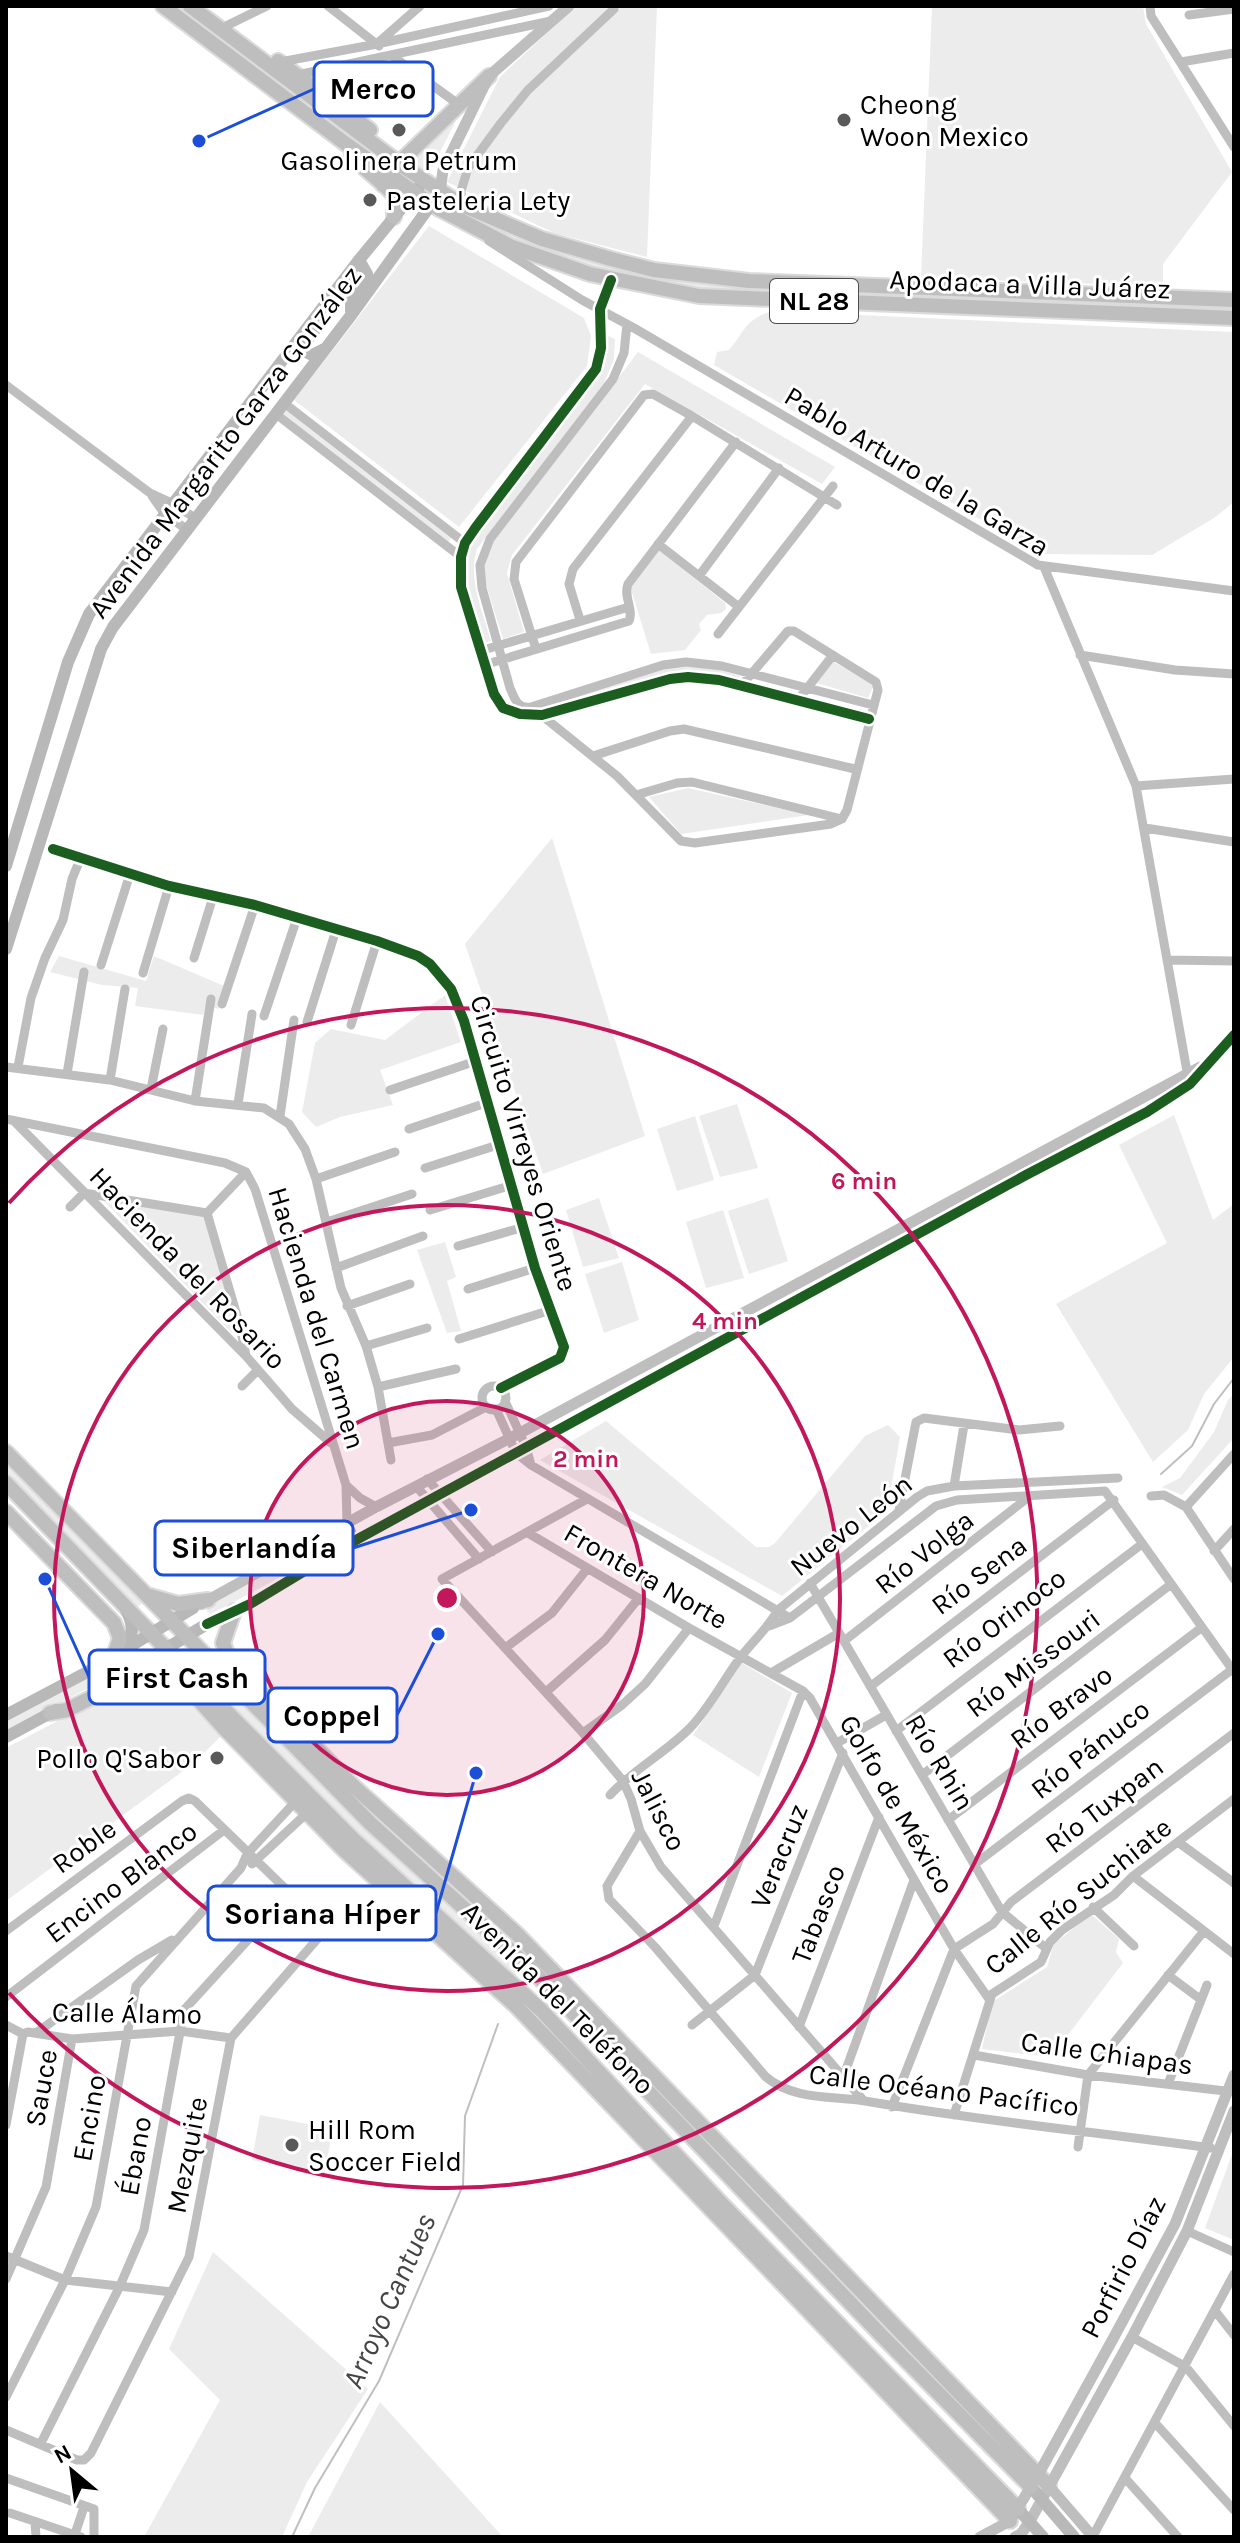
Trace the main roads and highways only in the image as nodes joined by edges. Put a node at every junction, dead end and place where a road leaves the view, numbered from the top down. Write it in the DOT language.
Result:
graph roads {
  1 [pos="163,6"];
  2 [pos="190,6"];
  3 [pos="203,6"];
  4 [pos="489,76"];
  5 [pos="391,175"];
  6 [pos="424,181"];
  7 [pos="414,193"];
  8 [pos="436,198"];
  9 [pos="394,217"];
  10 [pos="359,260"];
  11 [pos="339,286"];
  12 [pos="1234,300"];
  13 [pos="352,314"];
  14 [pos="1234,318"];
  15 [pos="326,348"];
  16 [pos="6,866"];
  17 [pos="6,949"];
  18 [pos="6,1452"];
  19 [pos="6,1483"];
  20 [pos="6,1512"];
  21 [pos="139,1589"];
  22 [pos="121,1600"];
  23 [pos="208,1600"];
  24 [pos="193,1608"];
  25 [pos="234,1611"];
  26 [pos="171,1621"];
  27 [pos="207,1624"];
  28 [pos="153,1633"];
  29 [pos="186,1637"];
  30 [pos="169,1651"];
  31 [pos="118,1654"];
  32 [pos="180,1679"];
  33 [pos="256,1698"];
  34 [pos="50,1713"];
  35 [pos="6,1715"];
  36 [pos="228,1723"];
  37 [pos="6,1737"];
  38 [pos="349,1845"];
  39 [pos="536,1963"];
  40 [pos="553,1981"];
  41 [pos="516,1985"];
  42 [pos="606,2045"];
  43 [pos="586,2070"];
  44 [pos="865,2308"];
  45 [pos="883,2380"];
  46 [pos="1040,2486"];
  47 [pos="1014,2515"];
  48 [pos="1043,2537"];
  49 [pos="1074,2537"];
  1 -- 5 [label="main road"];
  2 -- 5 [label="main road"];
  3 -- 5 [label="main road"];
  4 -- 5 [label="main road"];
  5 -- 6 [label="main road, Apodaca a Villa Juárez"];
  5 -- 7 [label="main road, Apodaca a Villa Juárez"];
  5 -- 9 [label="main road"];
  6 -- 7 [label="main road, Avenida Margarito Garza González"];
  6 -- 8 [label="main road, Apodaca a Villa Juárez / NL 28"];
  7 -- 8 [label="main road, Apodaca a Villa Juárez / NL 28"];
  7 -- 9 [label="main road, Avenida Margarito Garza González"];
  8 -- 12 [label="main road, Apodaca a Villa Juárez / NL 28"];
  8 -- 13 [label="main road, Avenida Margarito Garza González"];
  8 -- 14 [label="main road, Apodaca a Villa Juárez / NL 28"];
  9 -- 10 [label="main road, Avenida Margarito Garza González"];
  10 -- 11 [label="main road, Avenida Margarito Garza González"];
  10 -- 13 [label="main road"];
  11 -- 15 [label="main road"];
  11 -- 16 [label="main road, Avenida Margarito Garza González"];
  13 -- 15 [label="main road, Avenida Margarito Garza González"];
  15 -- 17 [label="main road, Avenida Margarito Garza González"];
  18 -- 21 [label="main road"];
  19 -- 22 [label="main road, Avenida del Teléfono"];
  20 -- 31 [label="main road"];
  21 -- 23 [label="main road"];
  21 -- 26 [label="main road"];
  22 -- 28 [label="main road, Avenida del Teléfono"];
  22 -- 31 [label="main road"];
  24 -- 26 [label="main road"];
  25 -- 33 [label="main road"];
  26 -- 28 [label="main road"];
  26 -- 29 [label="main road"];
  27 -- 29 [label="main road"];
  28 -- 30 [label="main road, Avenida del Teléfono"];
  28 -- 31 [label="main road"];
  29 -- 30 [label="main road"];
  29 -- 33 [label="main road"];
  30 -- 32 [label="main road"];
  30 -- 34 [label="main road"];
  30 -- 36 [label="main road, Avenida del Teléfono"];
  31 -- 35 [label="main road"];
  32 -- 34 [label="main road"];
  32 -- 36 [label="main road"];
  33 -- 39 [label="main road"];
  34 -- 37 [label="main road"];
  36 -- 38 [label="main road, Avenida del Teléfono"];
  36 -- 38 [label="main road"];
  38 -- 41 [label="main road, Avenida del Teléfono"];
  38 -- 43 [label="main road"];
  39 -- 40 [label="main road"];
  39 -- 41 [label="main road"];
  40 -- 42 [label="main road, Avenida del Teléfono"];
  40 -- 44 [label="main road"];
  41 -- 43 [label="main road, Avenida del Teléfono"];
  42 -- 43 [label="main road"];
  42 -- 44 [label="main road, Avenida del Teléfono"];
  43 -- 45 [label="main road, Avenida del Teléfono"];
  44 -- 46 [label="main road"];
  45 -- 47 [label="main road"];
  45 -- 47 [label="main road, Avenida del Teléfono"];
  46 -- 49 [label="main road"];
  47 -- 48 [label="main road"];
}
